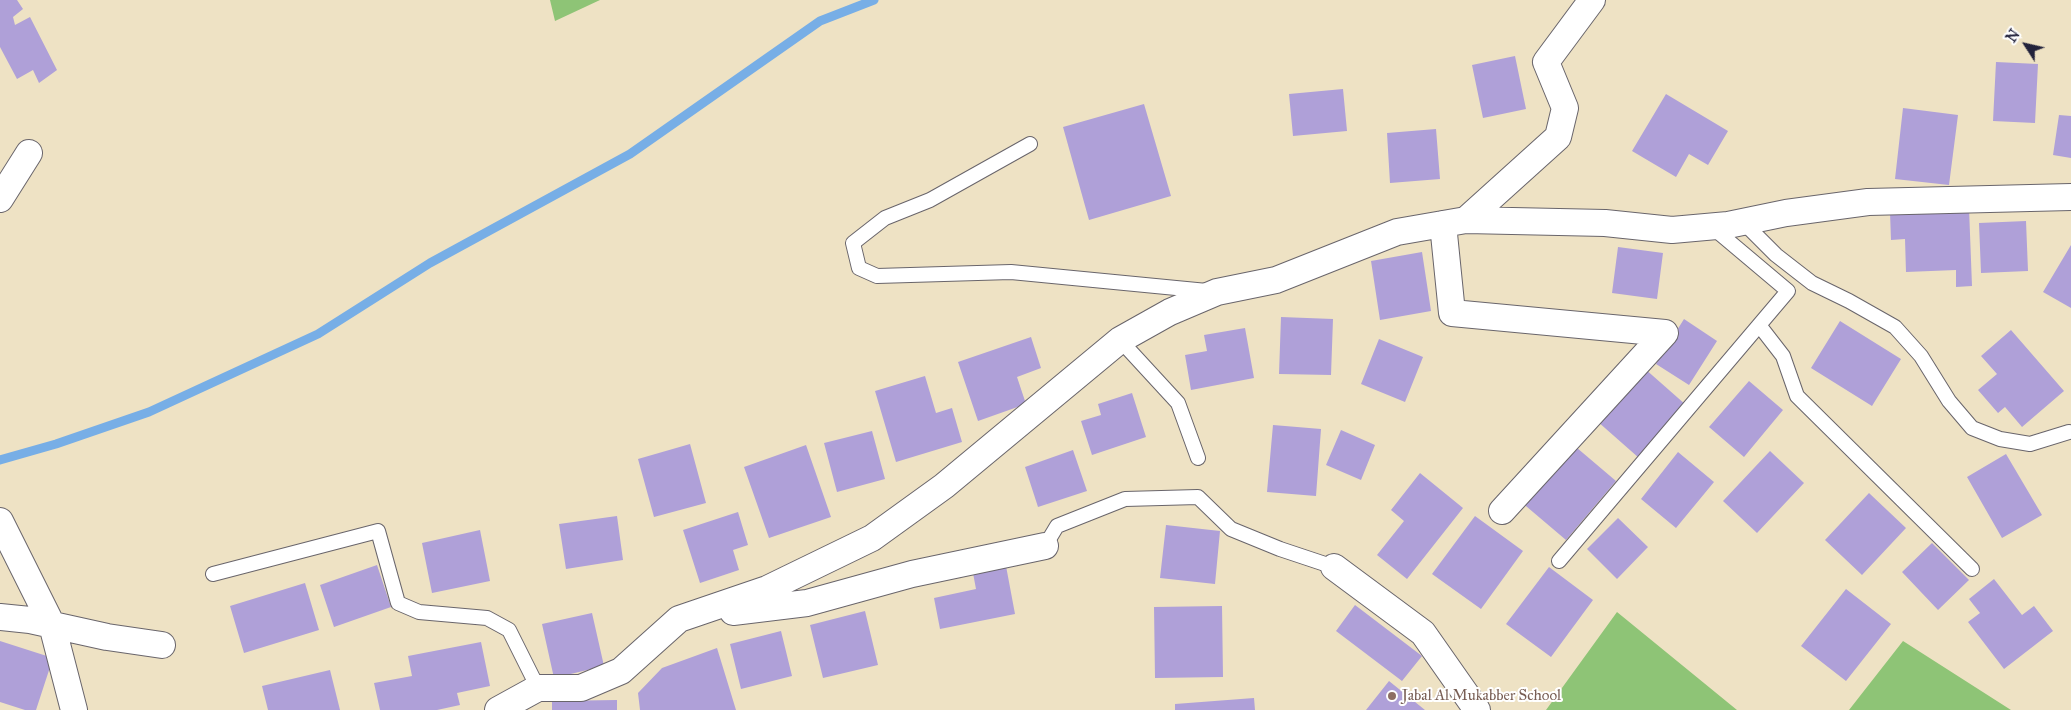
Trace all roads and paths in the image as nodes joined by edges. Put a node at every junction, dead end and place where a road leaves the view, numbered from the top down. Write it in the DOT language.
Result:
graph roads {
  1 [pos="1592,0"];
  2 [pos="1030,144"];
  3 [pos="29,153"];
  4 [pos="2071,197"];
  5 [pos="0,199"];
  6 [pos="1454,222"];
  7 [pos="1743,222"];
  8 [pos="1711,227"];
  9 [pos="1218,292"];
  10 [pos="1759,325"];
  11 [pos="1120,340"];
  12 [pos="2069,432"];
  13 [pos="1198,458"];
  14 [pos="1502,511"];
  15 [pos="0,521"];
  16 [pos="1045,546"];
  17 [pos="1559,560"];
  18 [pos="1334,567"];
  19 [pos="1972,569"];
  20 [pos="213,574"];
  21 [pos="0,617"];
  22 [pos="679,619"];
  23 [pos="52,624"];
  24 [pos="162,645"];
  25 [pos="538,688"];
  26 [pos="74,710"];
  27 [pos="498,710"];
  28 [pos="1477,710"];
  1 -- 6 [label="street"];
  2 -- 9 [label="lane"];
  3 -- 5 [label="street"];
  4 -- 7 [label="street"];
  6 -- 8 [label="street"];
  6 -- 9 [label="street"];
  6 -- 14 [label="street"];
  7 -- 8 [label="street"];
  7 -- 12 [label="lane"];
  8 -- 10 [label="lane"];
  9 -- 11 [label="street"];
  10 -- 17 [label="lane"];
  10 -- 19 [label="lane"];
  11 -- 13 [label="lane"];
  11 -- 22 [label="street"];
  15 -- 23 [label="street"];
  16 -- 18 [label="lane"];
  16 -- 22 [label="street"];
  18 -- 28 [label="street"];
  20 -- 25 [label="lane"];
  21 -- 23 [label="street"];
  22 -- 25 [label="street"];
  23 -- 24 [label="street"];
  23 -- 26 [label="street"];
  25 -- 27 [label="street"];
}
